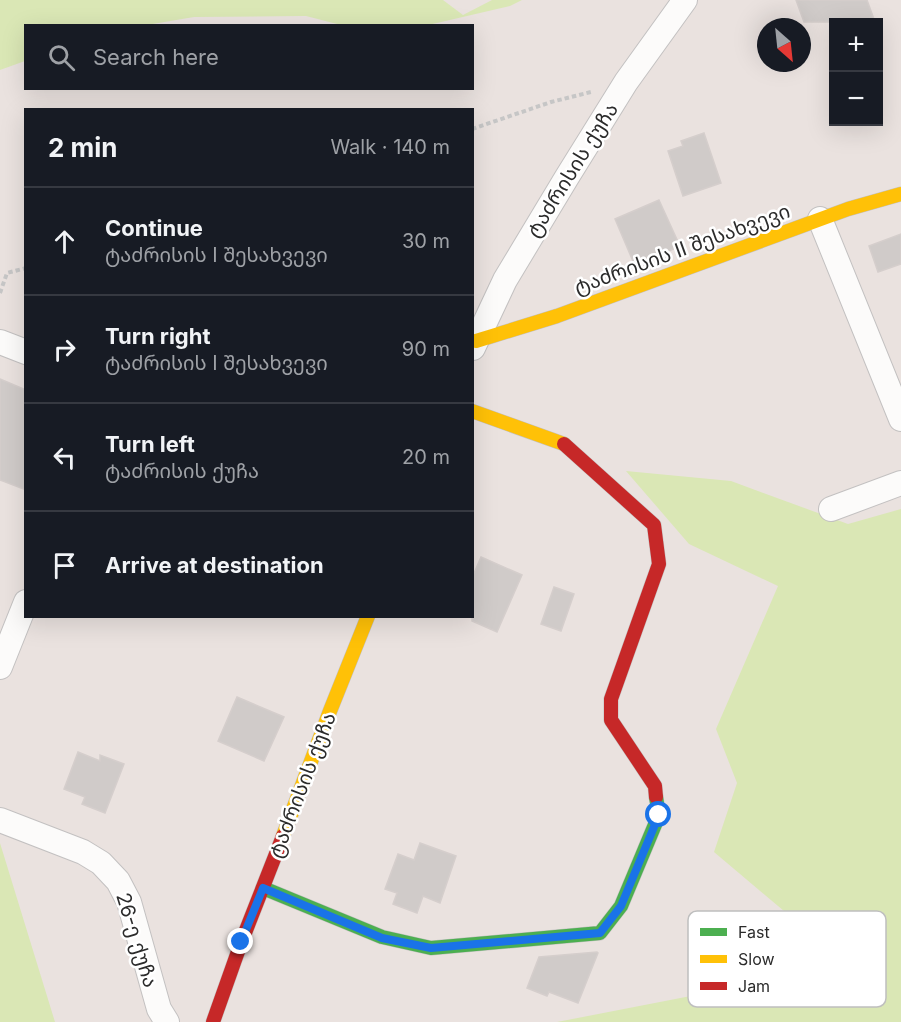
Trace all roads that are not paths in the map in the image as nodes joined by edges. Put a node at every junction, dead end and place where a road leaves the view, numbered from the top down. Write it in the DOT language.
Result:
graph roads {
  1 [pos="685,0"];
  2 [pos="901,194"];
  3 [pos="820,219"];
  4 [pos="0,342"];
  5 [pos="474,345"];
  6 [pos="24,351"];
  7 [pos="474,412"];
  8 [pos="901,419"];
  9 [pos="901,483"];
  10 [pos="831,509"];
  11 [pos="24,607"];
  12 [pos="367,618"];
  13 [pos="0,667"];
  14 [pos="0,820"];
  15 [pos="263,888"];
  16 [pos="168,1022"];
  17 [pos="213,1022"];
  1 -- 5 [label="street, ტაძრისის ქუჩა"];
  2 -- 3 [label="street, ტაძრისის II შესახვევი"];
  3 -- 5 [label="street, ტაძრისის II შესახვევი"];
  3 -- 8 [label="street"];
  4 -- 6 [label="street"];
  7 -- 15 [label="street"];
  9 -- 10 [label="street"];
  11 -- 13 [label="street"];
  12 -- 15 [label="street, ტაძრისის ქუჩა"];
  14 -- 16 [label="street, 26-ე ქუჩა"];
  15 -- 17 [label="street, ტაძრისის ქუჩა"];
}
